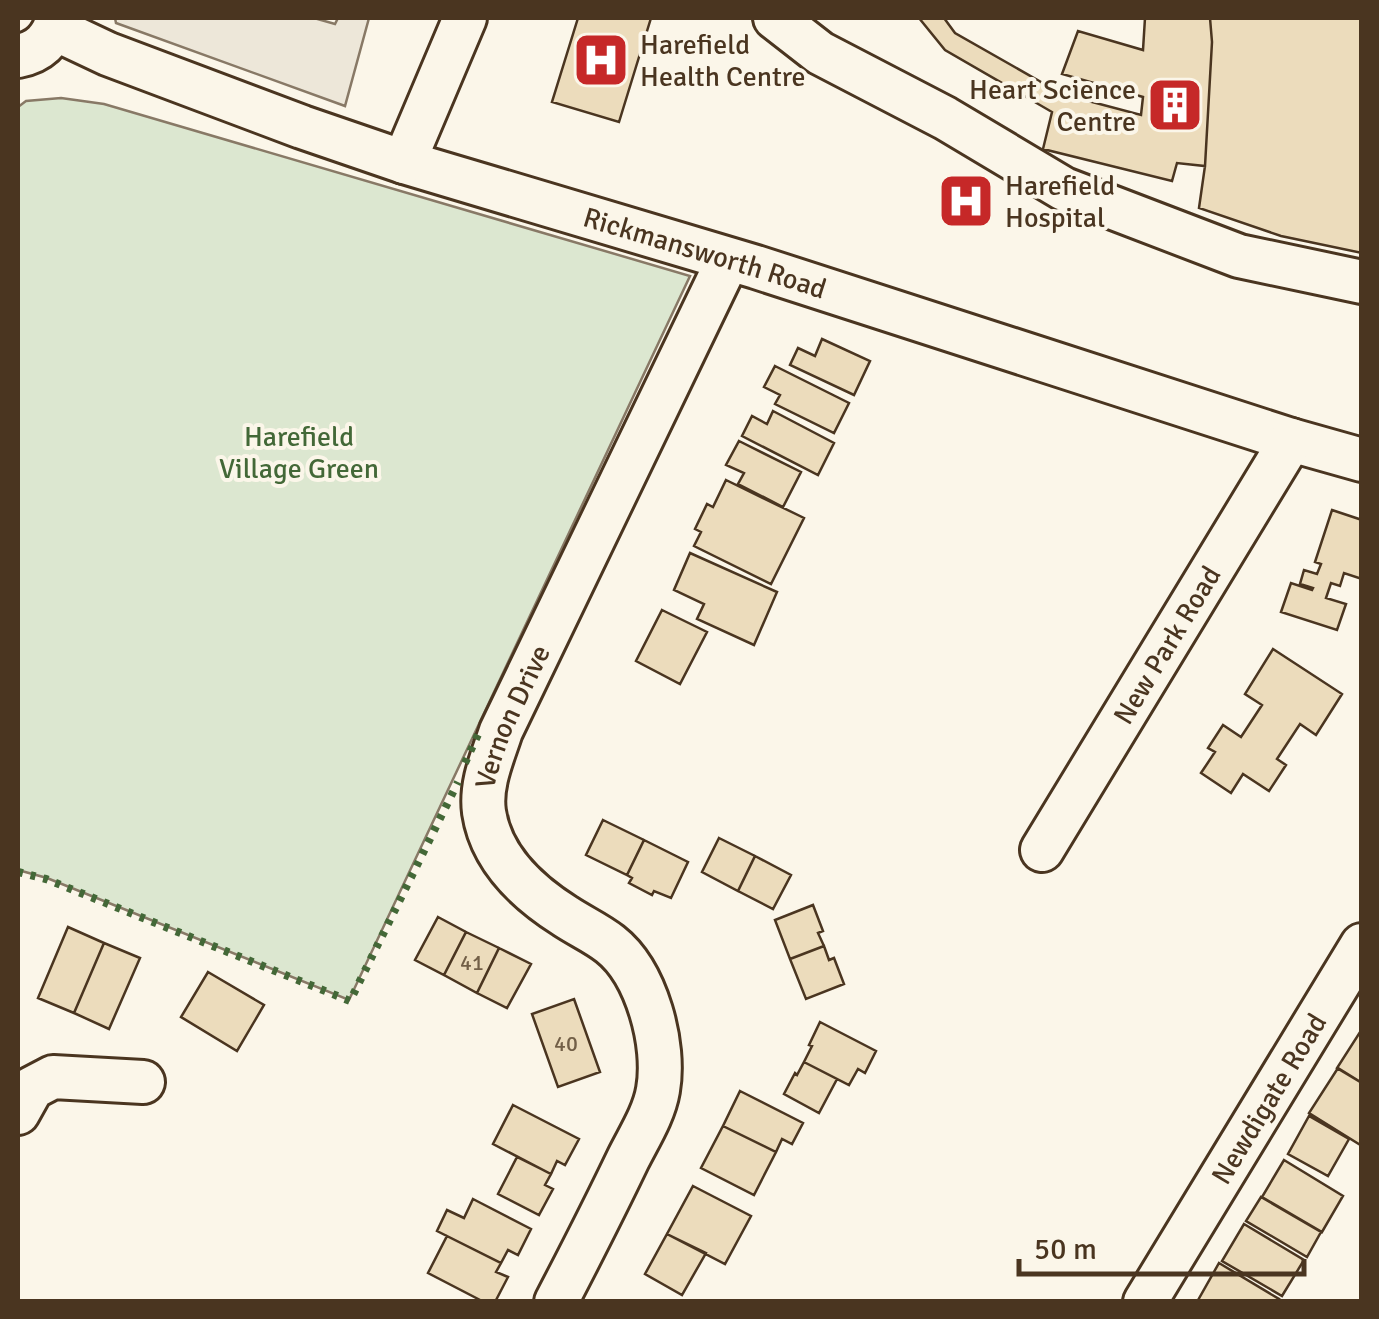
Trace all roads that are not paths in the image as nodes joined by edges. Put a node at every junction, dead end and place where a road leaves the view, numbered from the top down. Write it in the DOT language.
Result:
graph roads {
  1 [pos="465,18"];
  2 [pos="775,18"];
  3 [pos="56,23"];
  4 [pos="18,56"];
  5 [pos="404,162"];
  6 [pos="728,260"];
  7 [pos="1362,282"];
  8 [pos="1292,440"];
  9 [pos="1362,460"];
  10 [pos="1042,850"];
  11 [pos="1362,946"];
  12 [pos="143,1082"];
  13 [pos="18,1113"];
  14 [pos="556,1302"];
  15 [pos="1144,1302"];
  1 -- 5 [label="street"];
  2 -- 7 [label="street"];
  3 -- 4 [label="street"];
  3 -- 5 [label="street, Rickmansworth Road"];
  5 -- 6 [label="street, Rickmansworth Road"];
  6 -- 8 [label="street, Rickmansworth Road"];
  6 -- 14 [label="street, Vernon Drive"];
  8 -- 9 [label="street, Rickmansworth Road"];
  8 -- 10 [label="street, New Park Road"];
  11 -- 15 [label="street, Newdigate Road"];
  12 -- 13 [label="street"];
}
